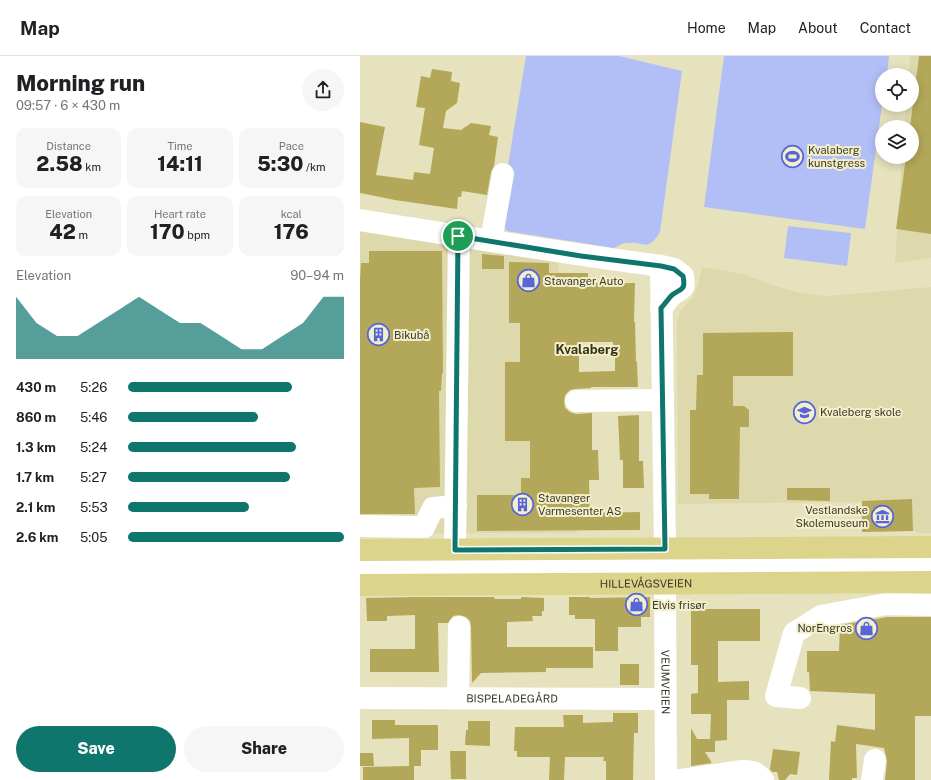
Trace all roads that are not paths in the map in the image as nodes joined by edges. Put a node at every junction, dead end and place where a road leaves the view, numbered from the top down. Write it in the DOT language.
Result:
graph roads {
  1 [pos="503,174"];
  2 [pos="360,220"];
  3 [pos="458,236"];
  4 [pos="491,241"];
  5 [pos="663,400"];
  6 [pos="576,401"];
  7 [pos="456,506"];
  8 [pos="363,526"];
  9 [pos="931,547"];
  10 [pos="665,549"];
  11 [pos="360,550"];
  12 [pos="455,550"];
  13 [pos="931,564"];
  14 [pos="360,567"];
  15 [pos="887,582"];
  16 [pos="931,582"];
  17 [pos="665,583"];
  18 [pos="360,585"];
  19 [pos="886,604"];
  20 [pos="931,605"];
  21 [pos="459,627"];
  22 [pos="360,698"];
  23 [pos="458,698"];
  24 [pos="800,698"];
  25 [pos="665,699"];
  26 [pos="666,780"];
  27 [pos="681,780"];
  28 [pos="763,780"];
  1 -- 4 [label="street"];
  2 -- 3 [label="street"];
  3 -- 4 [label="street"];
  3 -- 7 [label="street"];
  4 -- 5 [label="street"];
  5 -- 6 [label="street"];
  5 -- 10 [label="street"];
  7 -- 8 [label="street"];
  7 -- 12 [label="street"];
  9 -- 10 [label="main road"];
  10 -- 12 [label="main road"];
  11 -- 12 [label="main road"];
  13 -- 14 [label="street, HILLEVÅGSVEIEN"];
  15 -- 16 [label="main road, HILLEVÅGSVEIEN"];
  15 -- 17 [label="main road, HILLEVÅGSVEIEN"];
  15 -- 19 [label="street"];
  17 -- 18 [label="main road, HILLEVÅGSVEIEN"];
  17 -- 25 [label="street, VEUMVEIEN"];
  19 -- 20 [label="street"];
  19 -- 24 [label="street"];
  21 -- 23 [label="street"];
  22 -- 23 [label="street, BISPELADEGÅRD"];
  23 -- 25 [label="street, BISPELADEGÅRD"];
  25 -- 26 [label="street, VEUMVEIEN"];
  27 -- 28 [label="street"];
}
